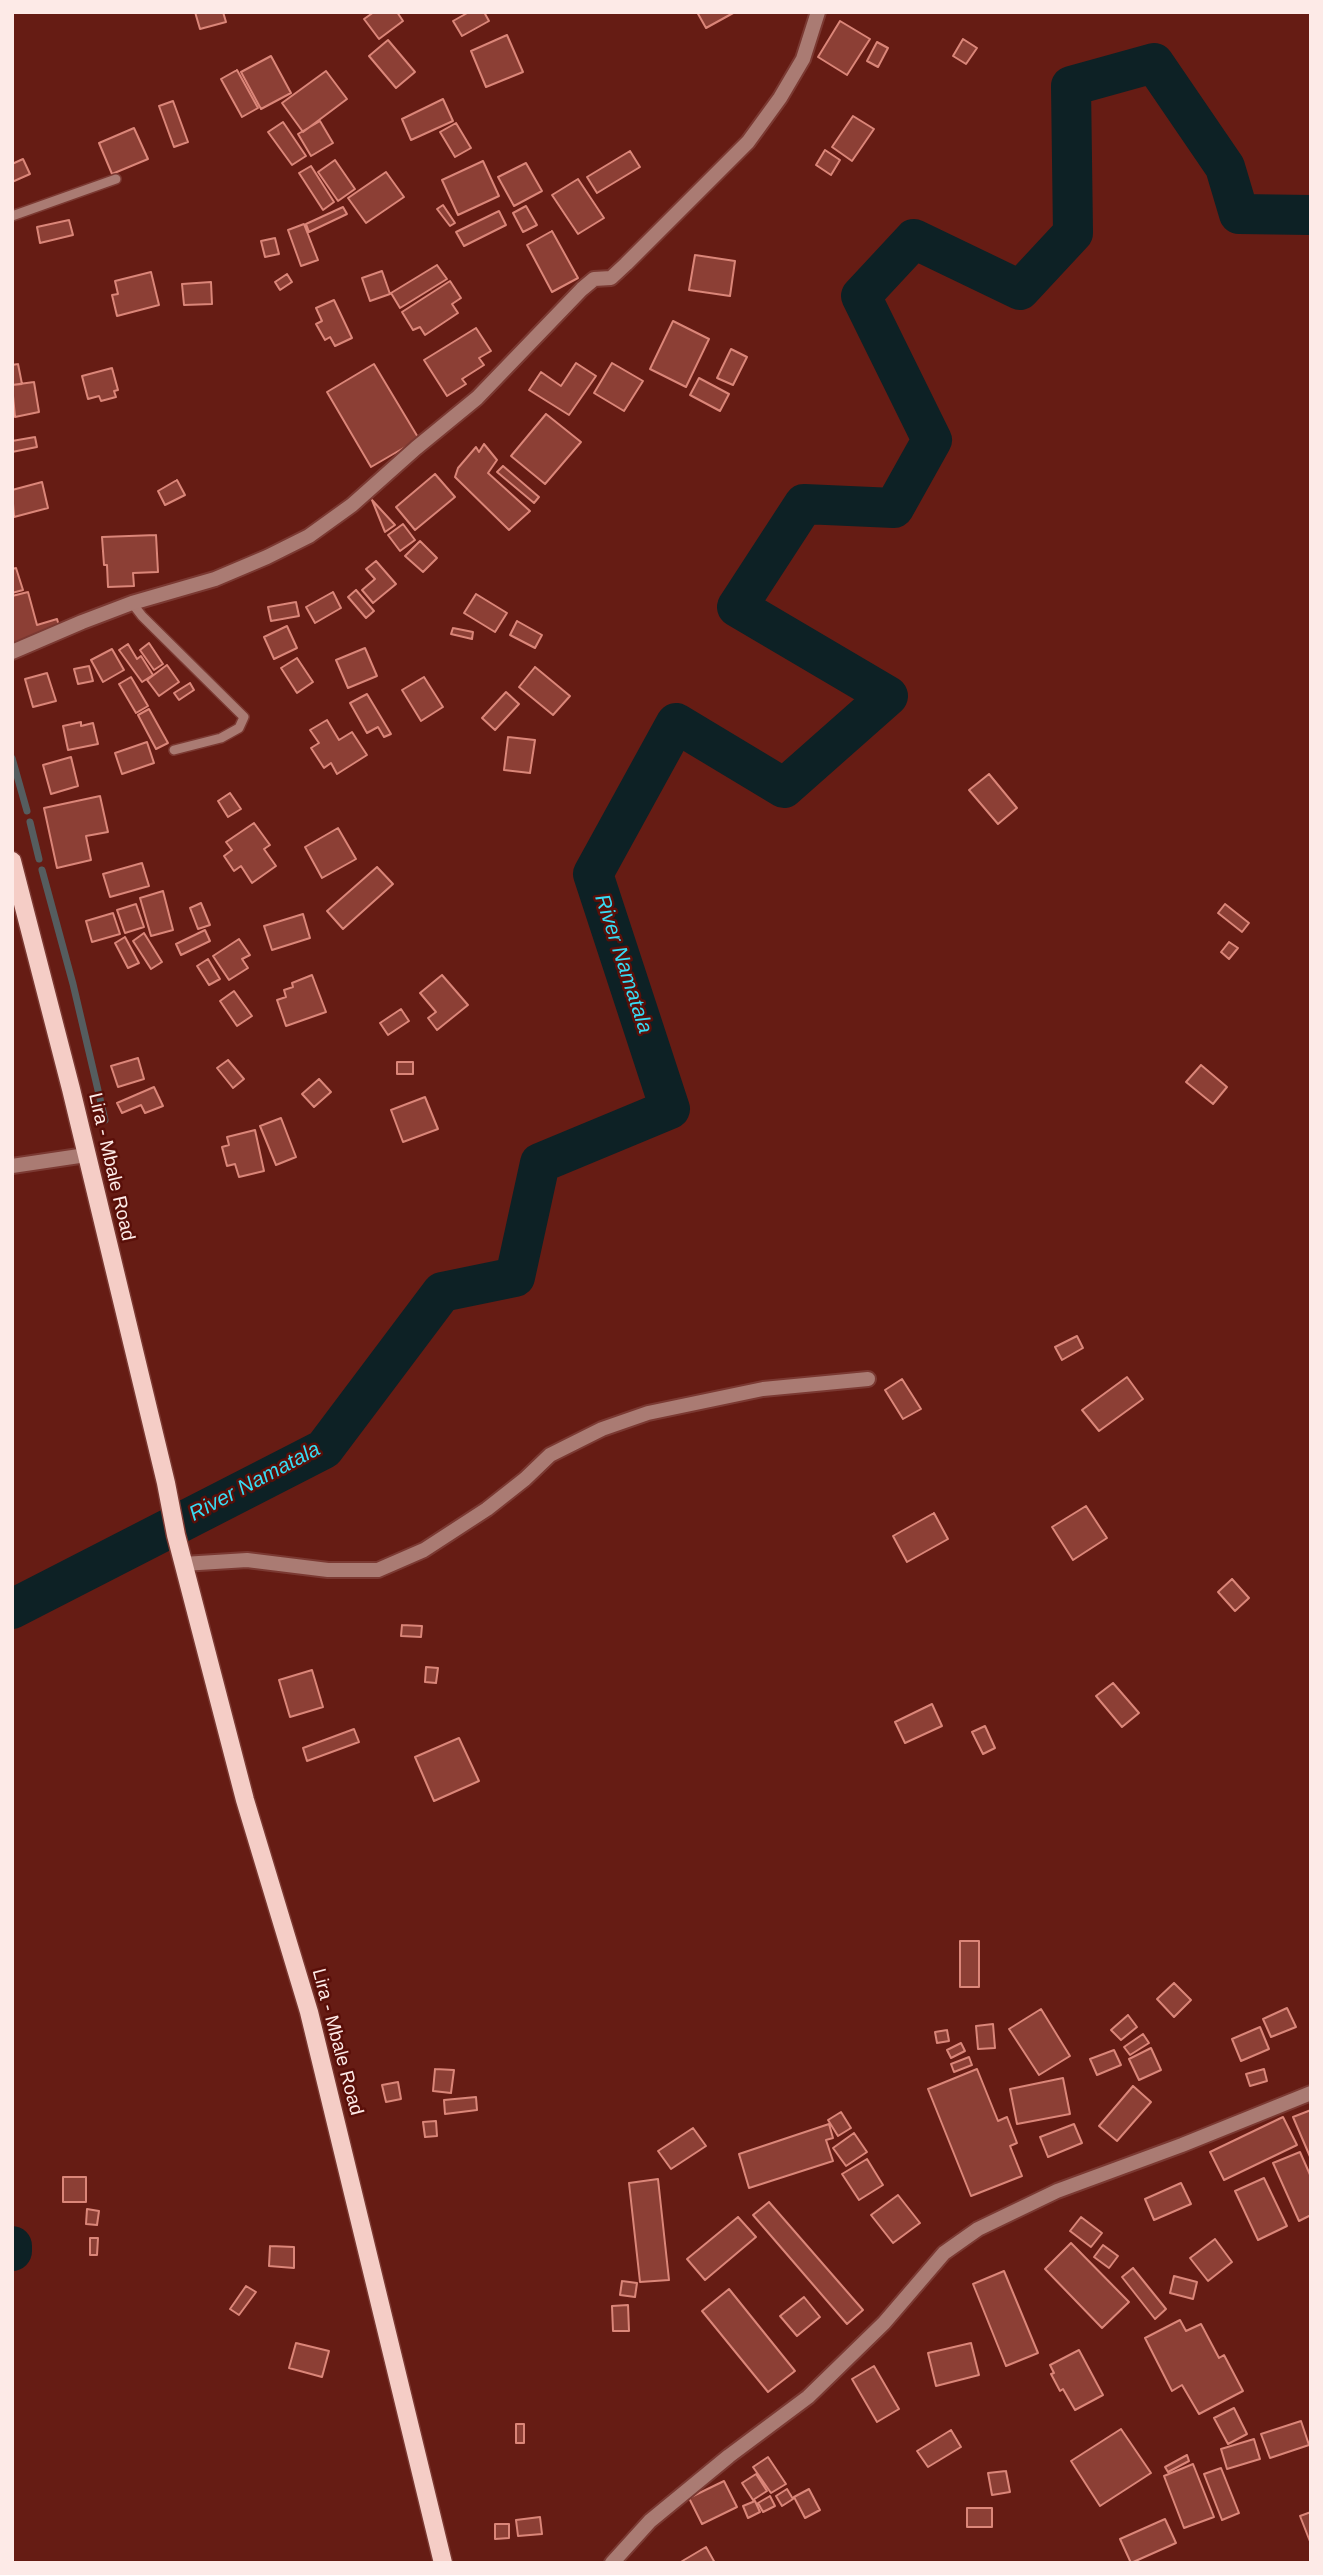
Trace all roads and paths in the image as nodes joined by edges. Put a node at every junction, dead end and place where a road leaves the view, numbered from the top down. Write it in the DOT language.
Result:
graph roads {
  1 [pos="818,12"];
  2 [pos="116,179"];
  3 [pos="12,216"];
  4 [pos="132,603"];
  5 [pos="12,652"];
  6 [pos="174,750"];
  7 [pos="12,860"];
  8 [pos="86,1155"];
  9 [pos="12,1166"];
  10 [pos="868,1379"];
  11 [pos="183,1564"];
  12 [pos="1311,2093"];
  13 [pos="443,2563"];
  14 [pos="612,2563"];
  1 -- 4 [label="street"];
  2 -- 3 [label="lane"];
  4 -- 5 [label="street"];
  4 -- 6 [label="lane"];
  7 -- 8 [label="main road, Lira - Mbale Road"];
  8 -- 9 [label="street"];
  8 -- 11 [label="main road, Lira - Mbale Road"];
  10 -- 11 [label="street"];
  11 -- 13 [label="main road, Lira - Mbale Road"];
  12 -- 14 [label="street"];
}
